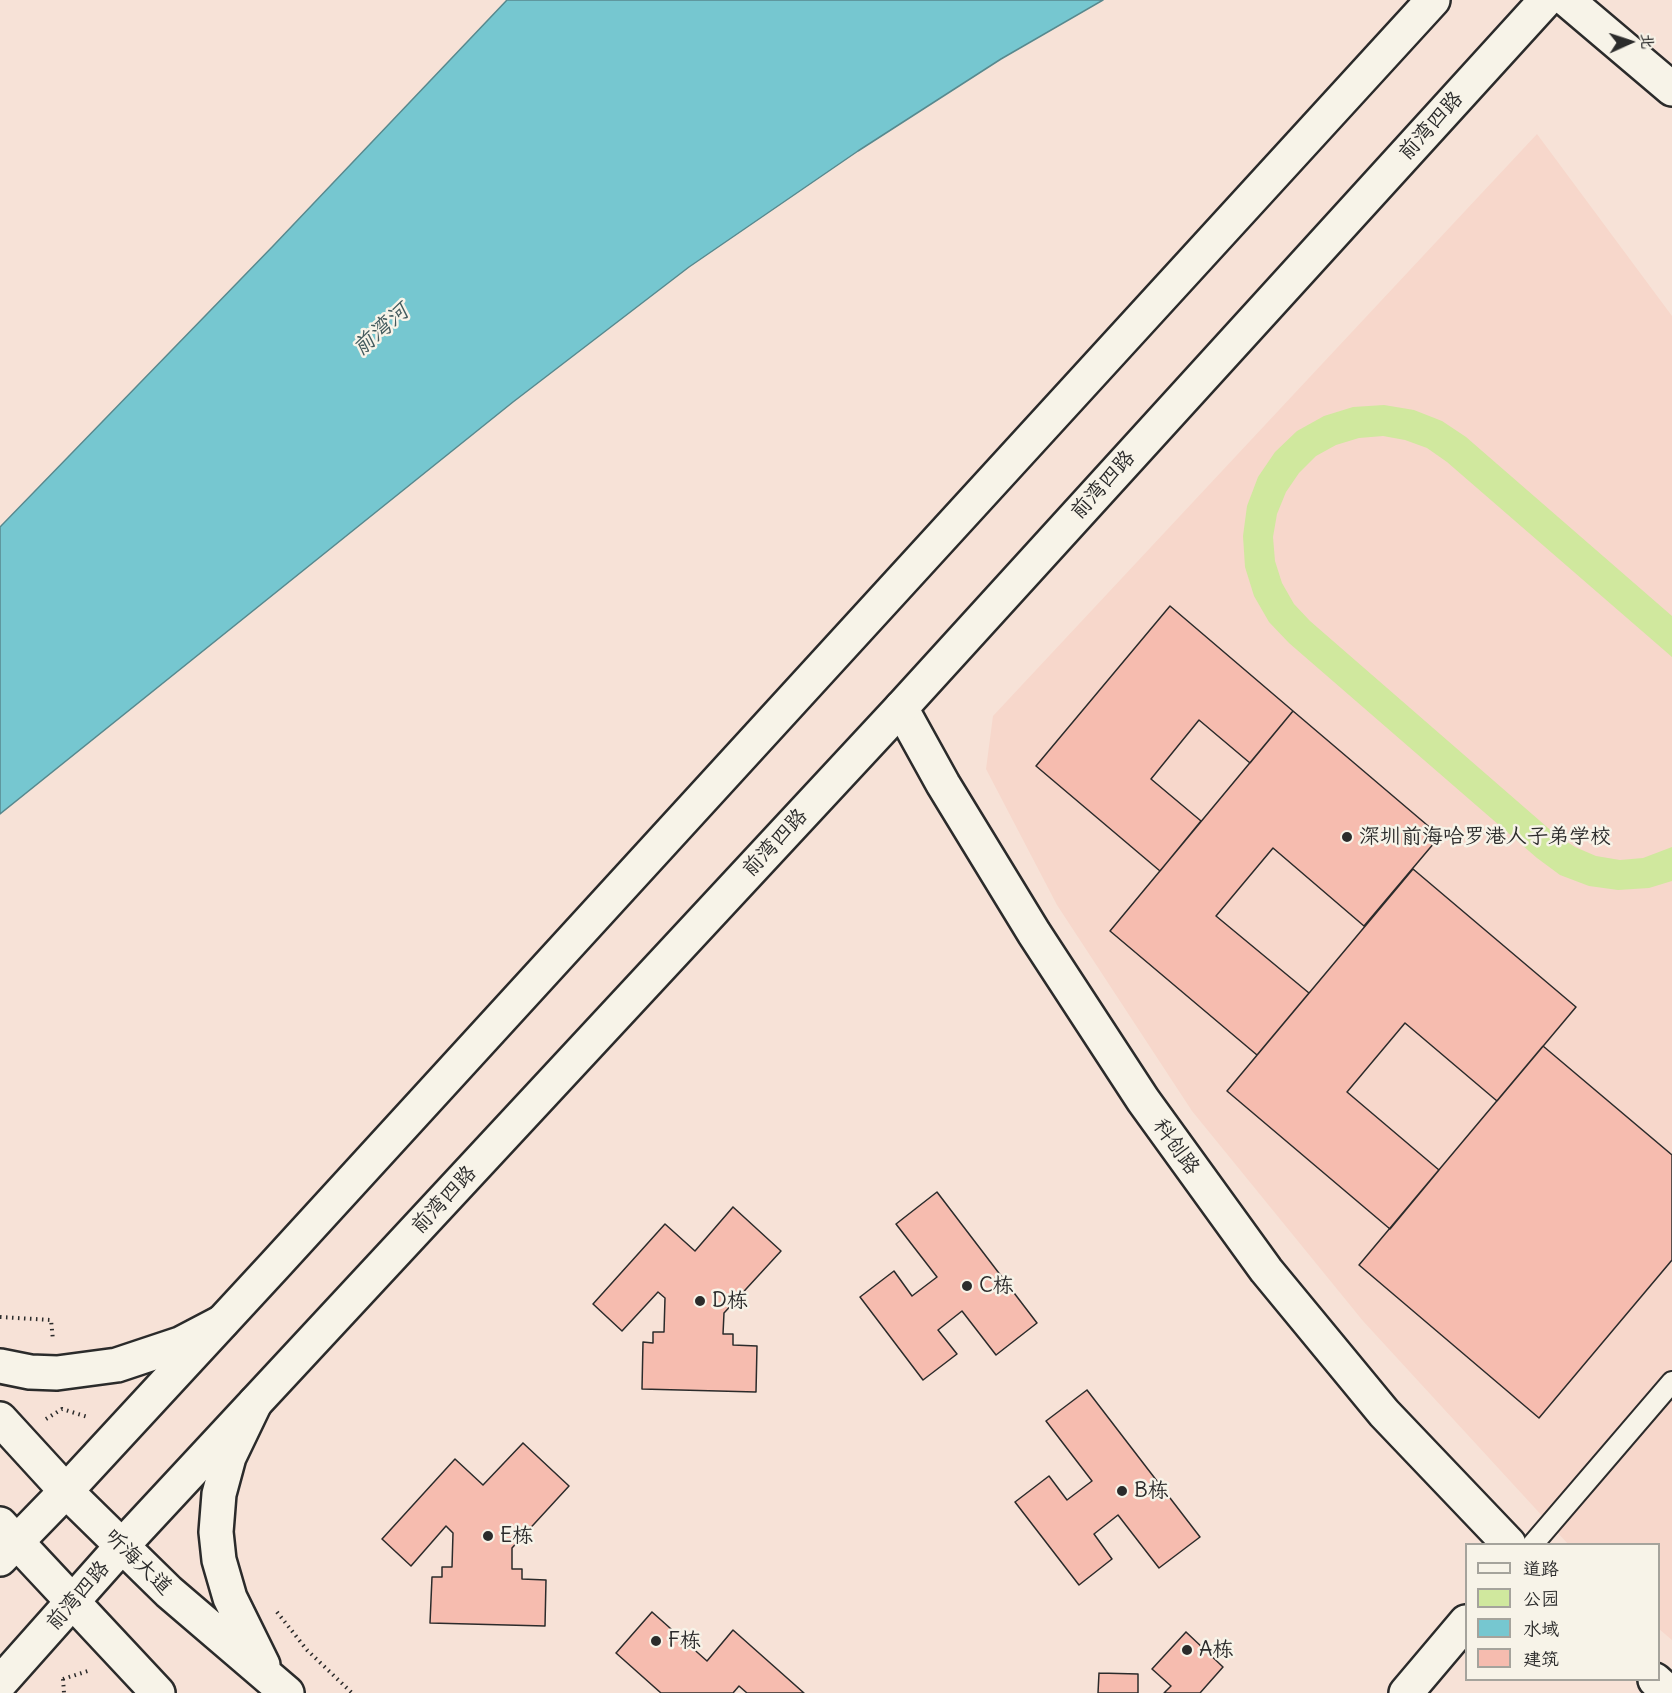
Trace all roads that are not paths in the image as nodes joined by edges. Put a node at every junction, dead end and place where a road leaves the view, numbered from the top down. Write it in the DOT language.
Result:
graph roads {
  1 [pos="1433,0"];
  2 [pos="1546,0"];
  3 [pos="1567,0"];
  4 [pos="1672,89"];
  5 [pos="901,708"];
  6 [pos="222,1322"];
  7 [pos="0,1366"];
  8 [pos="1672,1382"];
  9 [pos="255,1403"];
  10 [pos="0,1419"];
  11 [pos="66,1491"];
  12 [pos="5,1542"];
  13 [pos="1507,1543"];
  14 [pos="1535,1543"];
  15 [pos="121,1547"];
  16 [pos="73,1603"];
  17 [pos="1465,1624"];
  18 [pos="1655,1681"];
  19 [pos="0,1683"];
  20 [pos="278,1684"];
  21 [pos="158,1693"];
  22 [pos="1406,1693"];
  23 [pos="1669,1693"];
  1 -- 6 [label="street"];
  2 -- 5 [label="street, 前湾四路"];
  3 -- 4 [label="street"];
  5 -- 9 [label="street, 前湾四路"];
  5 -- 13 [label="street, 科创路"];
  6 -- 7 [label="street"];
  6 -- 11 [label="street"];
  8 -- 14 [label="lane"];
  9 -- 15 [label="street, 前湾四路"];
  9 -- 20 [label="street"];
  10 -- 11 [label="street, 听海大道"];
  11 -- 12 [label="street"];
  11 -- 15 [label="street, 听海大道"];
  12 -- 16 [label="street"];
  15 -- 16 [label="street, 前湾四路"];
  15 -- 20 [label="street, 听海大道"];
  16 -- 19 [label="street, 前湾四路"];
  16 -- 21 [label="street"];
  17 -- 22 [label="street"];
  18 -- 23 [label="street"];
}
